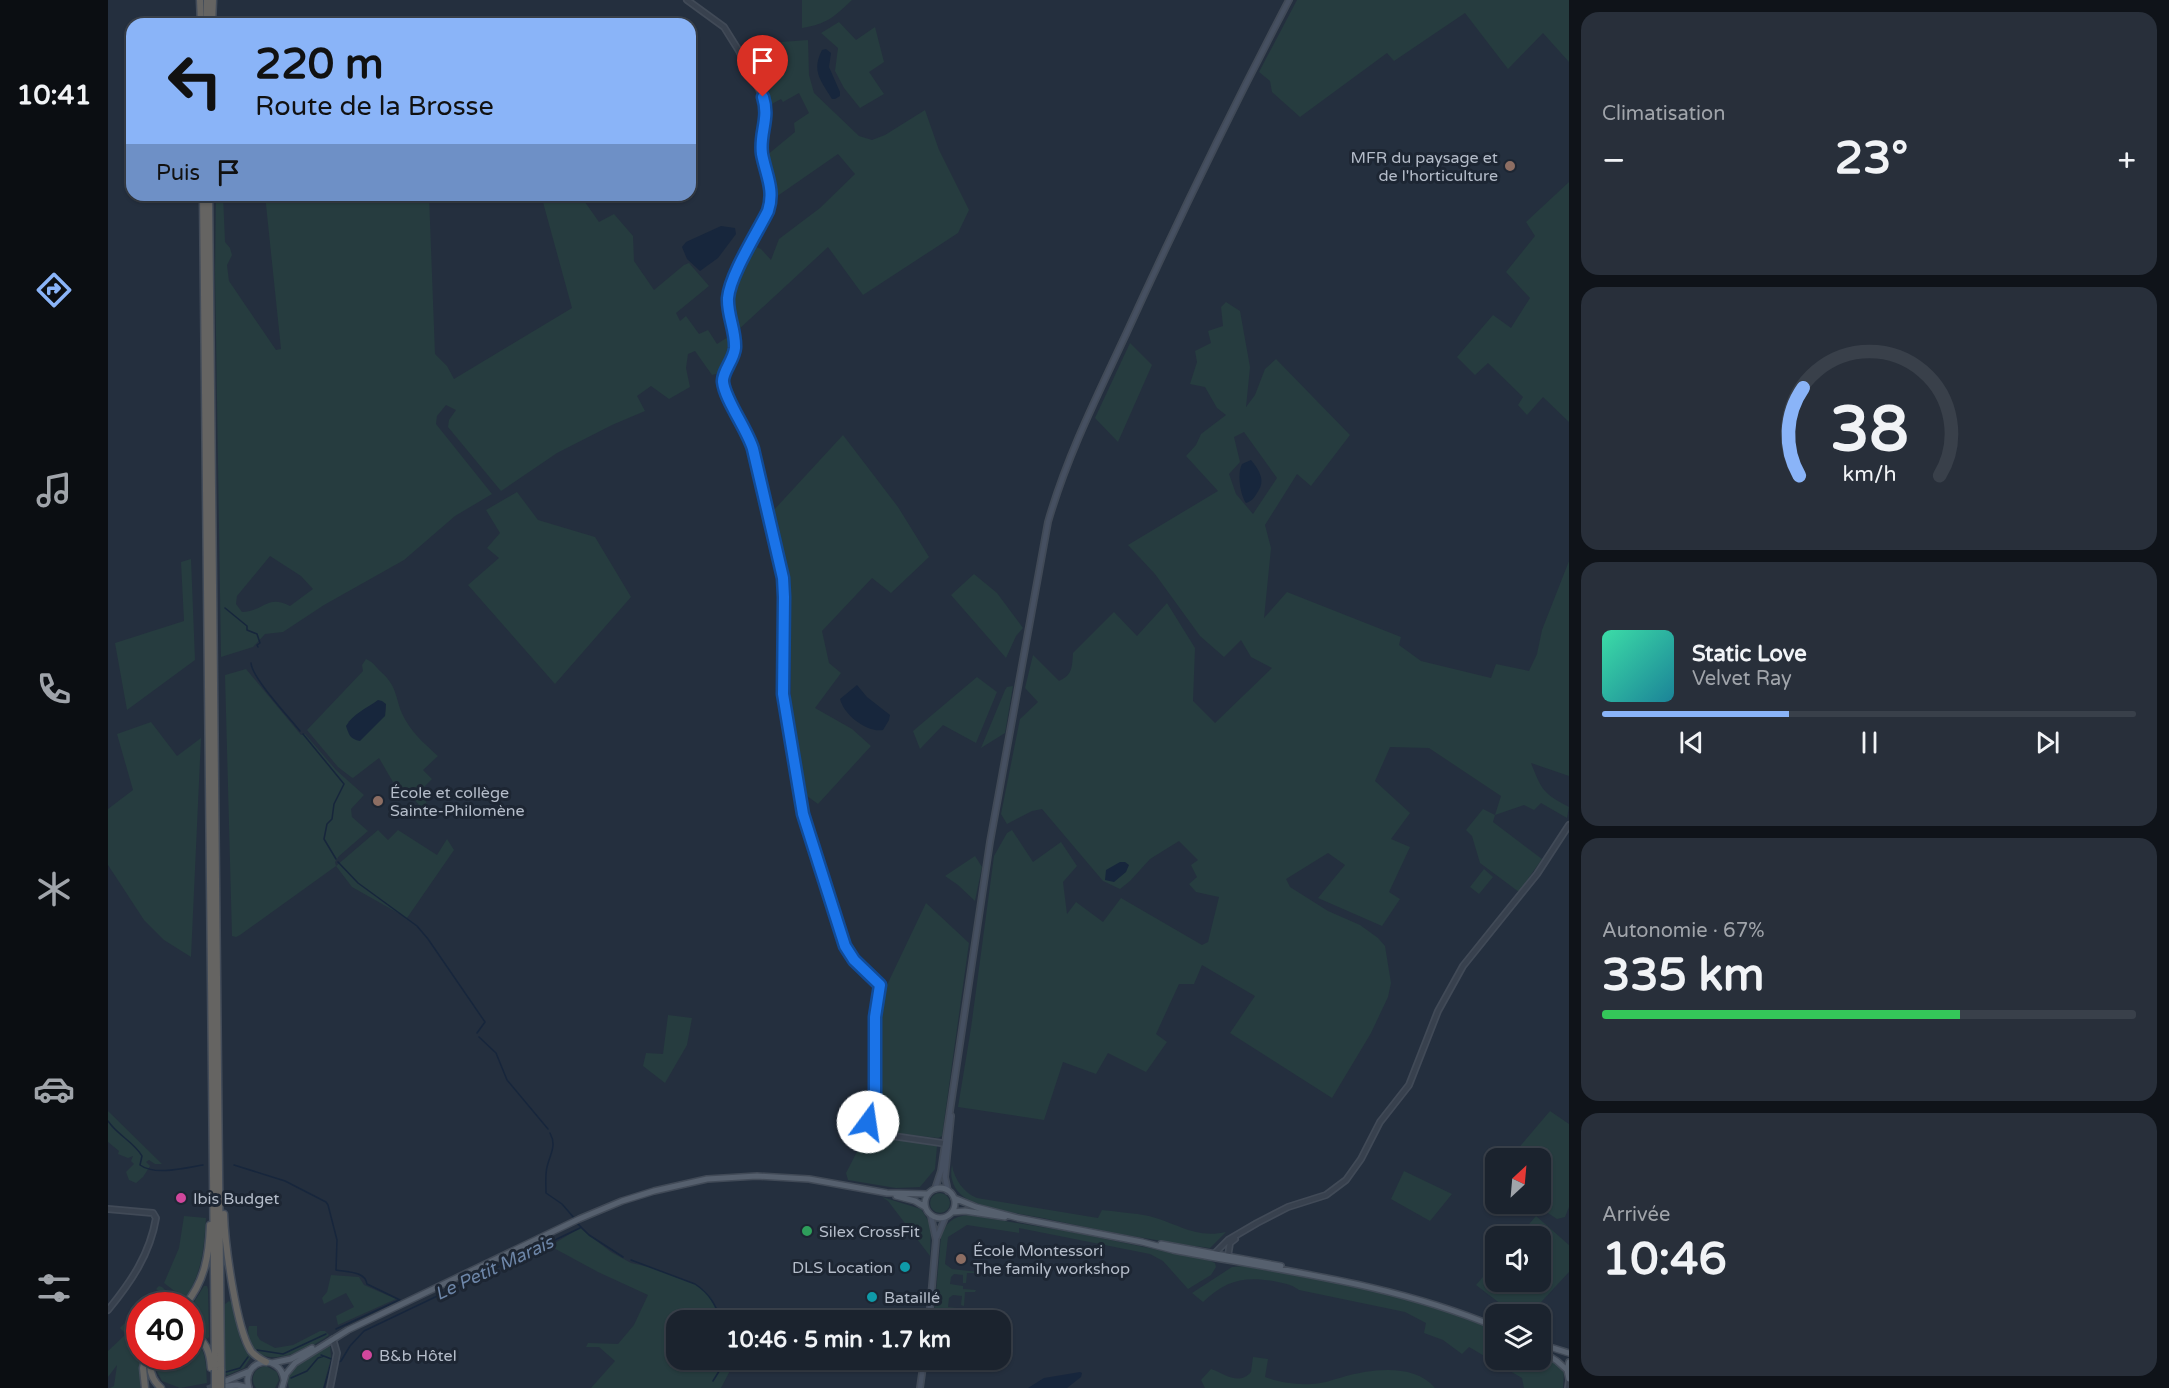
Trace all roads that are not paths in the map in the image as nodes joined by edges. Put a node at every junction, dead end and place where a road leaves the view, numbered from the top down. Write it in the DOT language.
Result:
graph roads {
  1 [pos="200,0"];
  2 [pos="207,0"];
  3 [pos="213,0"];
  4 [pos="687,0"];
  5 [pos="1289,0"];
  6 [pos="201,18"];
  7 [pos="207,18"];
  8 [pos="212,18"];
  9 [pos="203,201"];
  10 [pos="209,201"];
  11 [pos="1569,825"];
  12 [pos="947,1143"];
  13 [pos="216,1167"];
  14 [pos="935,1189"];
  15 [pos="948,1191"];
  16 [pos="887,1193"];
  17 [pos="928,1194"];
  18 [pos="954,1198"];
  19 [pos="925,1207"];
  20 [pos="108,1209"];
  21 [pos="952,1212"];
  22 [pos="931,1216"];
  23 [pos="945,1218"];
  24 [pos="1018,1218"];
  25 [pos="1251,1226"];
  26 [pos="936,1240"];
  27 [pos="1142,1242"];
  28 [pos="1179,1251"];
  29 [pos="1215,1253"];
  30 [pos="1228,1256"];
  31 [pos="1309,1274"];
  32 [pos="195,1292"];
  33 [pos="108,1310"];
  34 [pos="930,1310"];
  35 [pos="1485,1323"];
  36 [pos="348,1330"];
  37 [pos="333,1339"];
  38 [pos="204,1342"];
  39 [pos="1551,1347"];
  40 [pos="1569,1353"];
  41 [pos="1551,1357"];
  42 [pos="269,1362"];
  43 [pos="1569,1362"];
  44 [pos="144,1370"];
  45 [pos="151,1370"];
  46 [pos="216,1370"];
  47 [pos="923,1370"];
  48 [pos="1567,1370"];
  49 [pos="250,1371"];
  50 [pos="1569,1380"];
  51 [pos="225,1385"];
  52 [pos="284,1386"];
  53 [pos="145,1388"];
  54 [pos="161,1388"];
  55 [pos="213,1388"];
  56 [pos="249,1388"];
  57 [pos="330,1388"];
  58 [pos="922,1388"];
  59 [pos="1568,1388"];
  1 -- 6 [label="highway"];
  2 -- 7 [label="highway"];
  3 -- 8 [label="highway"];
  4 -- 12 [label="street"];
  5 -- 12 [label="main road"];
  9 -- 13 [label="highway"];
  10 -- 13 [label="highway"];
  11 -- 25 [label="street"];
  12 -- 14 [label="main road"];
  12 -- 15 [label="main road"];
  13 -- 32 [label="highway"];
  13 -- 42 [label="highway"];
  13 -- 46 [label="highway"];
  14 -- 15 [label="main road"];
  14 -- 17 [label="main road"];
  15 -- 18 [label="main road"];
  16 -- 17 [label="main road"];
  16 -- 19 [label="main road"];
  16 -- 36 [label="main road"];
  17 -- 19 [label="main road"];
  18 -- 21 [label="main road"];
  18 -- 24 [label="main road"];
  19 -- 22 [label="main road"];
  20 -- 33 [label="street"];
  21 -- 23 [label="main road"];
  21 -- 24 [label="main road"];
  22 -- 23 [label="main road"];
  22 -- 26 [label="main road"];
  23 -- 26 [label="main road"];
  24 -- 27 [label="main road"];
  25 -- 29 [label="street"];
  25 -- 30 [label="street"];
  26 -- 34 [label="main road"];
  27 -- 28 [label="main road"];
  27 -- 29 [label="main road"];
  28 -- 30 [label="street"];
  28 -- 31 [label="main road"];
  29 -- 30 [label="main road"];
  30 -- 31 [label="main road"];
  31 -- 35 [label="main road"];
  36 -- 37 [label="main road"];
  36 -- 42 [label="main road"];
  37 -- 52 [label="main road"];
  37 -- 57 [label="street"];
  38 -- 46 [label="highway"];
  39 -- 40 [label="main road"];
  41 -- 48 [label="main road"];
  42 -- 49 [label="main road"];
  42 -- 52 [label="main road"];
  43 -- 48 [label="main road"];
  44 -- 53 [label="highway"];
  45 -- 54 [label="highway"];
  46 -- 51 [label="highway, bridge"];
  46 -- 55 [label="highway, bridge"];
  47 -- 58 [label="main road"];
  48 -- 50 [label="main road"];
  49 -- 51 [label="main road"];
  49 -- 56 [label="main road"];
  50 -- 59 [label="street"];
  51 -- 56 [label="main road"];
}
